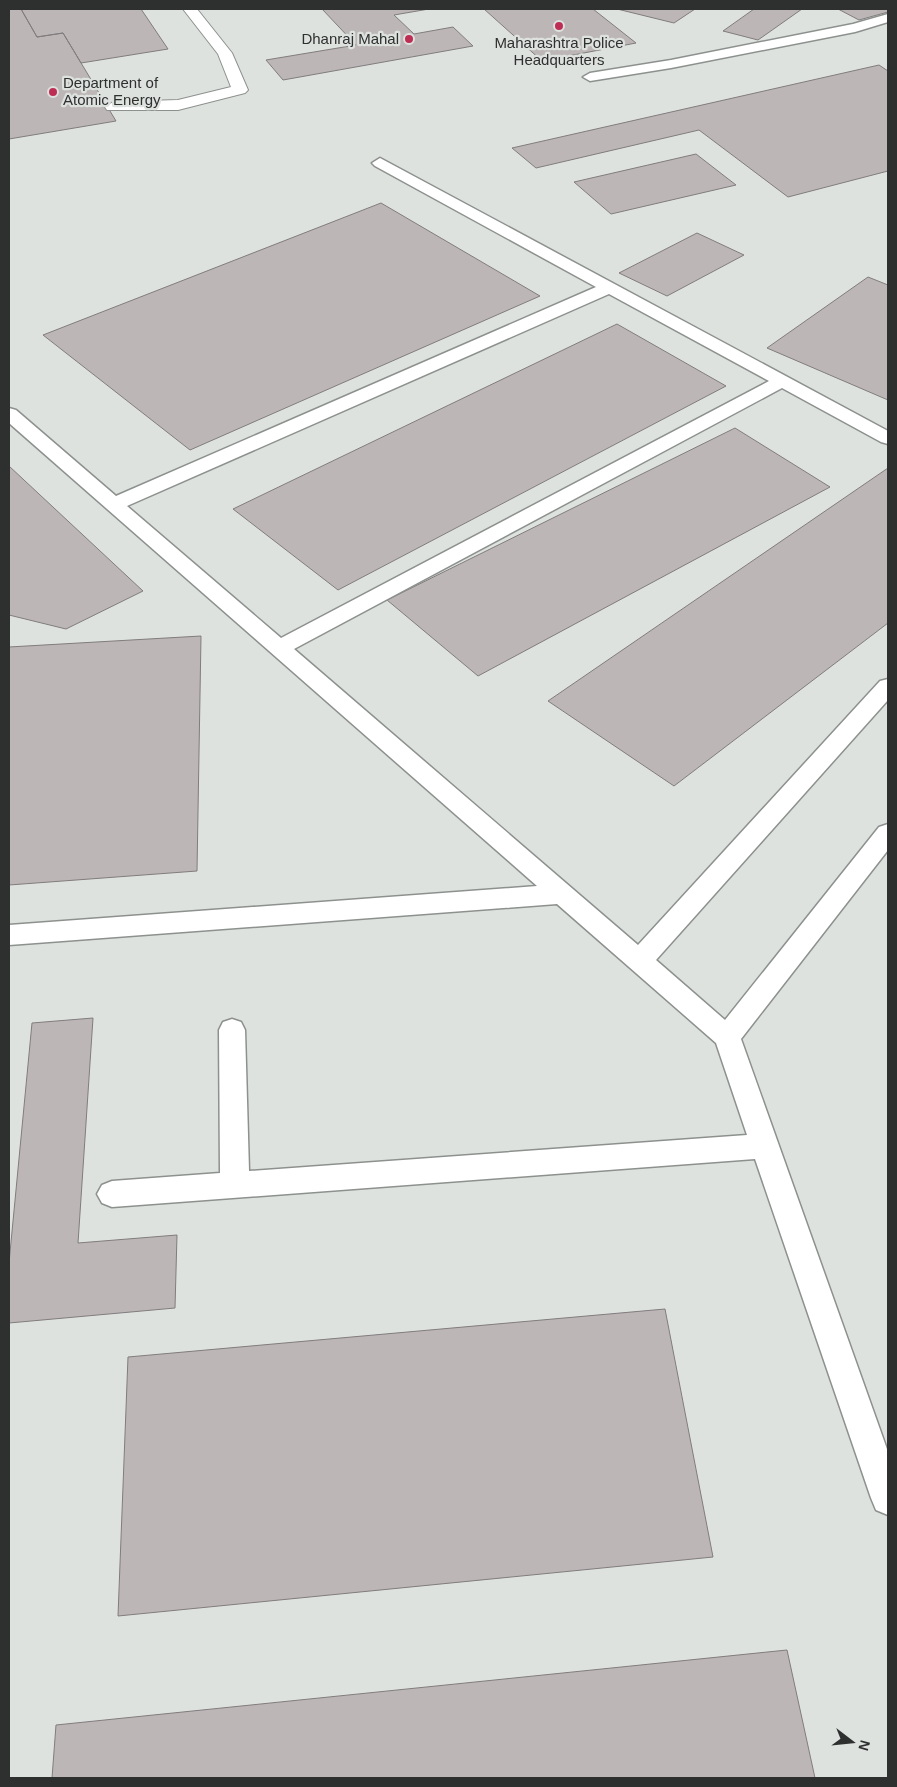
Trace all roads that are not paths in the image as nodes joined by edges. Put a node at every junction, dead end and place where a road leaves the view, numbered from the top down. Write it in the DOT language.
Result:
graph roads {
  1 [pos="190,9"];
  2 [pos="888,18"];
  3 [pos="590,77"];
  4 [pos="112,107"];
  5 [pos="380,163"];
  6 [pos="610,288"];
  7 [pos="782,381"];
  8 [pos="9,414"];
  9 [pos="888,438"];
  10 [pos="113,505"];
  11 [pos="278,648"];
  12 [pos="888,686"];
  13 [pos="888,833"];
  14 [pos="562,894"];
  15 [pos="9,935"];
  16 [pos="640,961"];
  17 [pos="232,1030"];
  18 [pos="727,1037"];
  19 [pos="765,1146"];
  20 [pos="235,1185"];
  21 [pos="112,1194"];
  22 [pos="888,1498"];
  1 -- 4 [label="street"];
  2 -- 3 [label="lane"];
  5 -- 6 [label="lane"];
  6 -- 7 [label="lane"];
  6 -- 10 [label="lane"];
  7 -- 9 [label="lane"];
  7 -- 11 [label="lane"];
  8 -- 10 [label="lane"];
  10 -- 11 [label="lane"];
  11 -- 14 [label="lane"];
  12 -- 16 [label="lane"];
  13 -- 18 [label="lane"];
  14 -- 15 [label="lane"];
  14 -- 16 [label="lane"];
  16 -- 18 [label="lane"];
  17 -- 20 [label="lane"];
  18 -- 19 [label="lane"];
  19 -- 20 [label="lane"];
  19 -- 22 [label="lane"];
  20 -- 21 [label="lane"];
}
